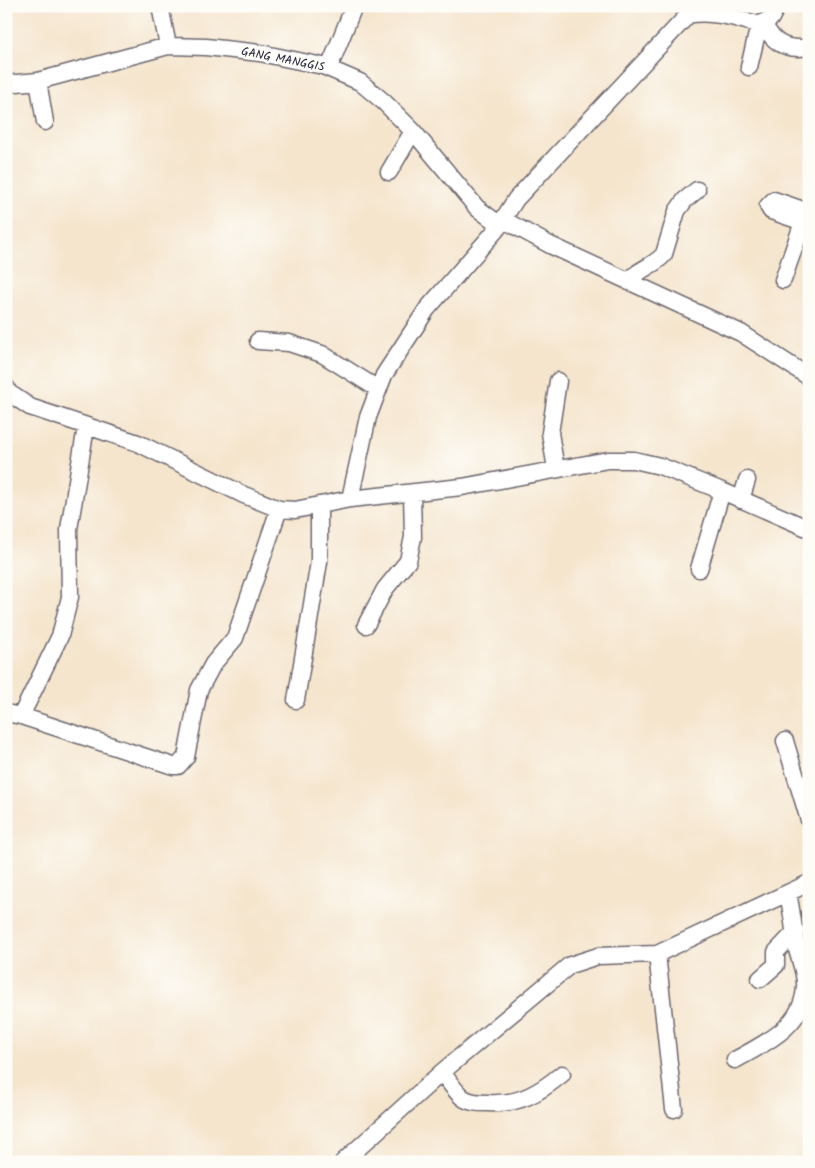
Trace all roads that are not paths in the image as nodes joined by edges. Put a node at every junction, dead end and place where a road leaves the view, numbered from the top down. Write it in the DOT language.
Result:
graph roads {
  1 [pos="160,6"];
  2 [pos="354,6"];
  3 [pos="777,6"];
  4 [pos="761,24"];
  5 [pos="168,46"];
  6 [pos="809,47"];
  7 [pos="749,67"];
  8 [pos="329,68"];
  9 [pos="38,80"];
  10 [pos="6,84"];
  11 [pos="46,122"];
  12 [pos="413,131"];
  13 [pos="389,172"];
  14 [pos="697,190"];
  15 [pos="806,215"];
  16 [pos="502,223"];
  17 [pos="783,280"];
  18 [pos="629,282"];
  19 [pos="258,341"];
  20 [pos="809,377"];
  21 [pos="558,382"];
  22 [pos="378,389"];
  23 [pos="7,392"];
  24 [pos="86,426"];
  25 [pos="556,469"];
  26 [pos="747,480"];
  27 [pos="722,491"];
  28 [pos="412,493"];
  29 [pos="350,499"];
  30 [pos="741,500"];
  31 [pos="319,505"];
  32 [pos="279,509"];
  33 [pos="809,529"];
  34 [pos="699,569"];
  35 [pos="366,625"];
  36 [pos="296,700"];
  37 [pos="14,715"];
  38 [pos="784,741"];
  39 [pos="809,820"];
  40 [pos="809,883"];
  41 [pos="788,893"];
  42 [pos="796,931"];
  43 [pos="803,945"];
  44 [pos="657,954"];
  45 [pos="760,979"];
  46 [pos="735,1060"];
  47 [pos="442,1072"];
  48 [pos="562,1074"];
  49 [pos="674,1109"];
  50 [pos="343,1162"];
  1 -- 5 [label="street"];
  2 -- 8 [label="street"];
  3 -- 4 [label="street"];
  4 -- 6 [label="street"];
  4 -- 7 [label="street"];
  4 -- 16 [label="street"];
  5 -- 8 [label="street, GANG MANGGIS"];
  5 -- 9 [label="street, GANG MANGGIS"];
  8 -- 12 [label="street, GANG MANGGIS"];
  9 -- 10 [label="street, GANG MANGGIS"];
  9 -- 11 [label="street"];
  12 -- 13 [label="street"];
  12 -- 16 [label="street, GANG MANGGIS"];
  14 -- 18 [label="street"];
  15 -- 17 [label="street"];
  16 -- 18 [label="street, GANG MANGGIS"];
  16 -- 22 [label="street"];
  18 -- 20 [label="street, GANG MANGGIS"];
  19 -- 22 [label="street"];
  21 -- 25 [label="street"];
  22 -- 29 [label="street"];
  23 -- 24 [label="street"];
  24 -- 32 [label="street"];
  24 -- 37 [label="street"];
  25 -- 27 [label="street"];
  25 -- 28 [label="street"];
  26 -- 30 [label="street"];
  27 -- 30 [label="street"];
  27 -- 34 [label="street"];
  28 -- 29 [label="street"];
  28 -- 35 [label="street"];
  29 -- 31 [label="street"];
  30 -- 33 [label="street"];
  31 -- 32 [label="street"];
  31 -- 36 [label="street"];
  32 -- 37 [label="street"];
  38 -- 39 [label="street"];
  40 -- 41 [label="street"];
  41 -- 42 [label="street"];
  41 -- 44 [label="street"];
  42 -- 43 [label="street"];
  42 -- 45 [label="street"];
  43 -- 46 [label="street"];
  44 -- 47 [label="street"];
  44 -- 49 [label="street"];
  47 -- 48 [label="street"];
  47 -- 50 [label="street"];
}
